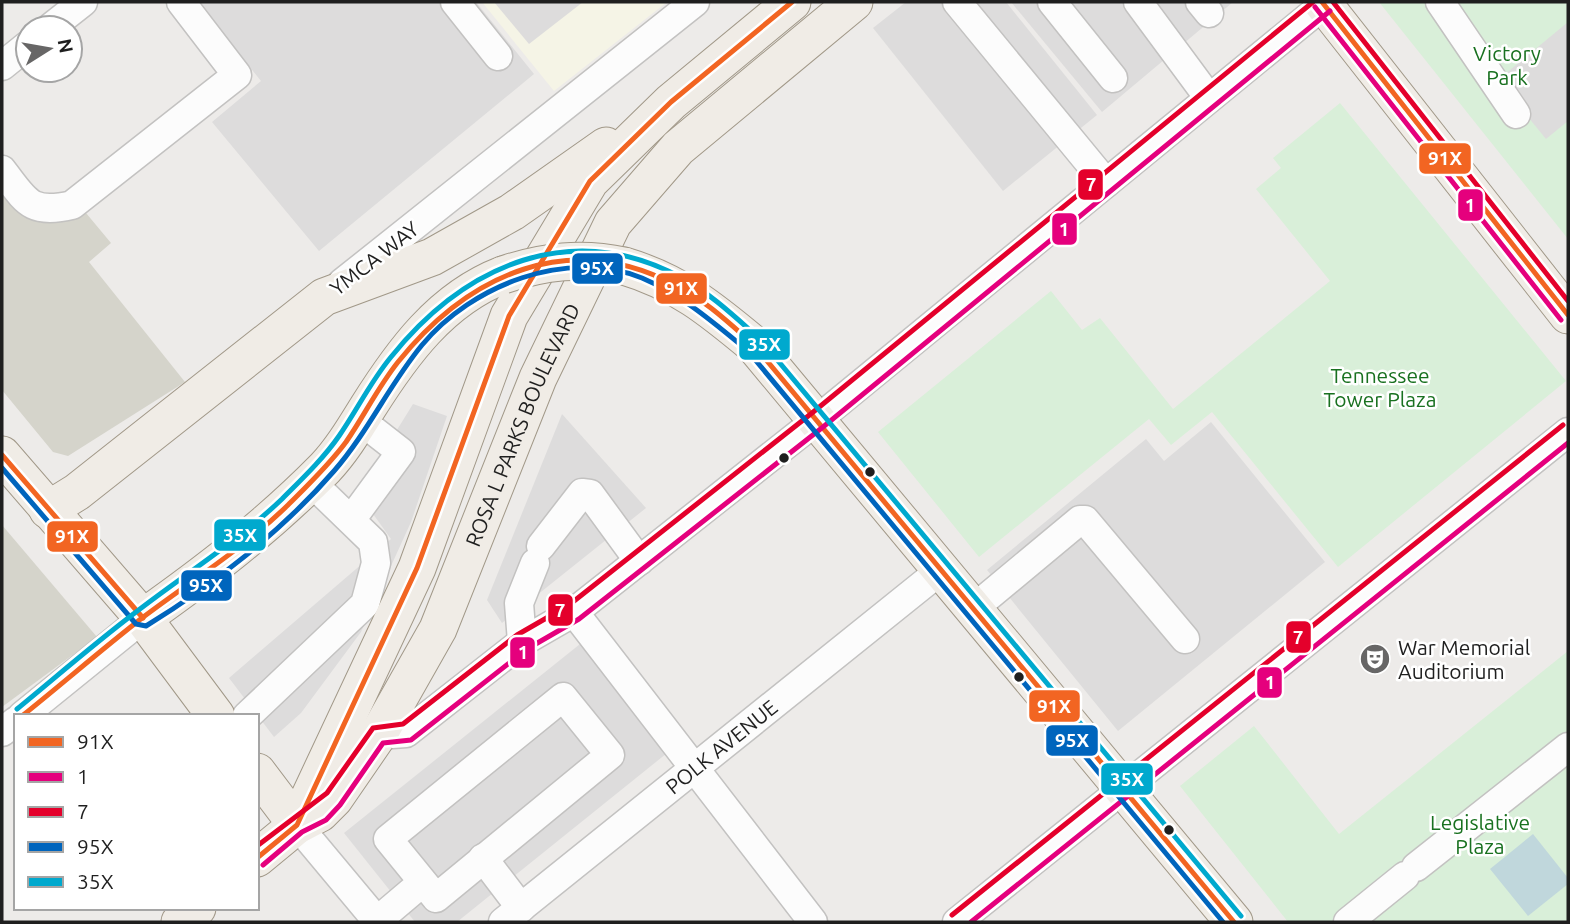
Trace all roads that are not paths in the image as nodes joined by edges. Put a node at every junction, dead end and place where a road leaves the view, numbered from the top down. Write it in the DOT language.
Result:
graph roads {
  1 [pos="83,2"];
  2 [pos="181,2"];
  3 [pos="455,2"];
  4 [pos="695,2"];
  5 [pos="792,2"];
  6 [pos="854,2"];
  7 [pos="957,2"];
  8 [pos="1052,2"];
  9 [pos="1138,2"];
  10 [pos="1440,2"];
  11 [pos="1324,3"];
  12 [pos="68,14"];
  13 [pos="498,56"];
  14 [pos="1114,78"];
  15 [pos="1209,98"];
  16 [pos="671,102"];
  17 [pos="1517,114"];
  18 [pos="2,170"];
  19 [pos="1106,183"];
  20 [pos="324,297"];
  21 [pos="1568,315"];
  22 [pos="817,420"];
  23 [pos="359,421"];
  24 [pos="1568,432"];
  25 [pos="2,455"];
  26 [pos="310,481"];
  27 [pos="48,510"];
  28 [pos="351,520"];
  29 [pos="639,561"];
  30 [pos="941,570"];
  31 [pos="973,609"];
  32 [pos="574,612"];
  33 [pos="144,618"];
  34 [pos="1185,639"];
  35 [pos="522,642"];
  36 [pos="24,714"];
  37 [pos="215,714"];
  38 [pos="249,714"];
  39 [pos="378,735"];
  40 [pos="1568,747"];
  41 [pos="695,770"];
  42 [pos="259,775"];
  43 [pos="1122,791"];
  44 [pos="297,825"];
  45 [pos="259,856"];
  46 [pos="483,858"];
  47 [pos="423,882"];
  48 [pos="195,910"];
  49 [pos="512,915"];
  50 [pos="180,922"];
  51 [pos="378,922"];
  52 [pos="813,922"];
  53 [pos="957,922"];
  54 [pos="1234,922"];
  55 [pos="1348,922"];
  1 -- 12 [label="street"];
  2 -- 18 [label="street"];
  3 -- 13 [label="street"];
  4 -- 20 [label="street, YMCA WAY"];
  5 -- 16 [label="main road, ROSA L PARKS BOULEVARD"];
  6 -- 39 [label="main road, ROSA L PARKS BOULEVARD"];
  7 -- 19 [label="street"];
  8 -- 14 [label="street"];
  9 -- 15 [label="street"];
  10 -- 17 [label="street"];
  11 -- 15 [label="street"];
  11 -- 21 [label="main road"];
  15 -- 19 [label="street"];
  16 -- 20 [label="main road"];
  16 -- 44 [label="main road, ROSA L PARKS BOULEVARD"];
  19 -- 22 [label="street"];
  20 -- 27 [label="main road, YMCA WAY"];
  22 -- 23 [label="main road, bridge"];
  22 -- 29 [label="street"];
  22 -- 30 [label="main road"];
  23 -- 26 [label="main road"];
  23 -- 28 [label="street"];
  24 -- 43 [label="street"];
  25 -- 27 [label="main road"];
  26 -- 28 [label="street"];
  26 -- 33 [label="main road"];
  27 -- 33 [label="main road"];
  28 -- 38 [label="street"];
  29 -- 32 [label="street"];
  29 -- 35 [label="street"];
  30 -- 31 [label="main road"];
  30 -- 41 [label="street, POLK AVENUE"];
  31 -- 34 [label="street"];
  31 -- 43 [label="main road"];
  32 -- 35 [label="street"];
  32 -- 41 [label="street"];
  33 -- 36 [label="street"];
  33 -- 37 [label="main road"];
  35 -- 39 [label="street"];
  39 -- 44 [label="main road, ROSA L PARKS BOULEVARD"];
  40 -- 55 [label="street"];
  41 -- 49 [label="street, POLK AVENUE"];
  41 -- 52 [label="street"];
  42 -- 44 [label="main road"];
  43 -- 53 [label="street"];
  43 -- 54 [label="main road"];
  44 -- 45 [label="main road, ROSA L PARKS BOULEVARD"];
  44 -- 51 [label="street"];
  46 -- 47 [label="street"];
  46 -- 47 [label="street"];
  46 -- 49 [label="street"];
  47 -- 51 [label="street"];
  48 -- 50 [label="main road"];
}
